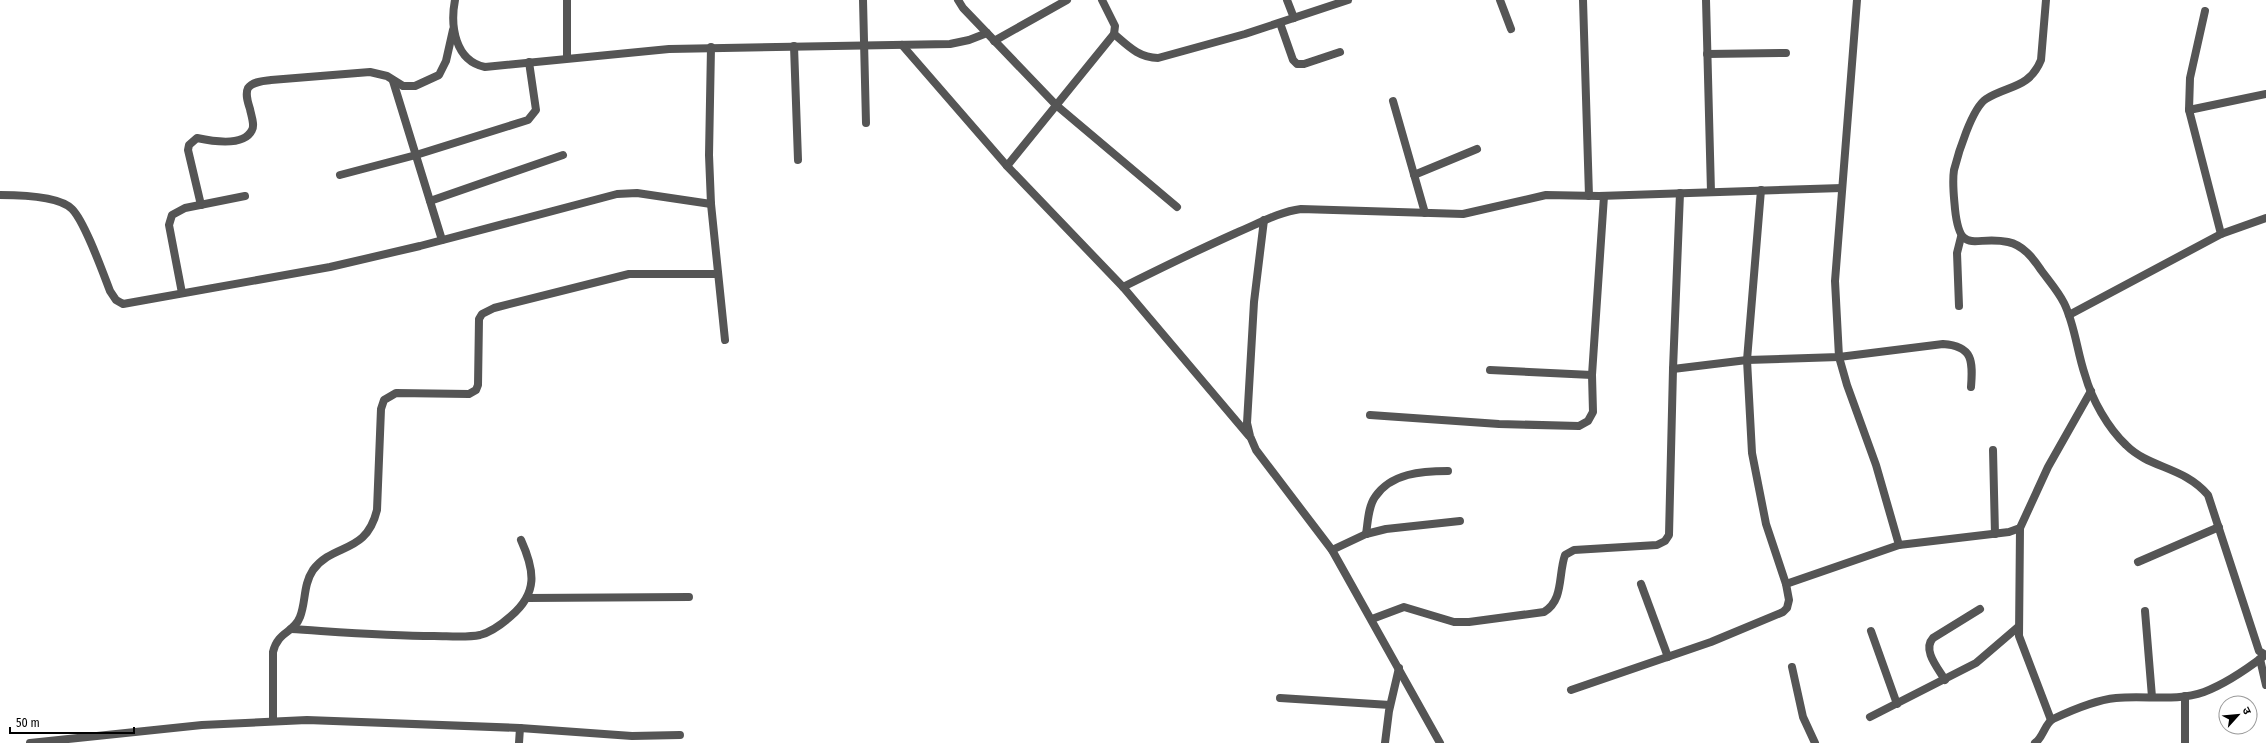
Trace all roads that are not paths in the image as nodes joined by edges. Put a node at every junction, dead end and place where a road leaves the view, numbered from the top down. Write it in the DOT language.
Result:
graph roads {
  1 [pos="455,0"];
  2 [pos="566,0"];
  3 [pos="863,0"];
  4 [pos="958,0"];
  5 [pos="1067,0"];
  6 [pos="1102,0"];
  7 [pos="1288,0"];
  8 [pos="1348,0"];
  9 [pos="1500,0"];
  10 [pos="1583,0"];
  11 [pos="1706,0"];
  12 [pos="1857,0"];
  13 [pos="2046,0"];
  14 [pos="2205,11"];
  15 [pos="1294,18"];
  16 [pos="1280,23"];
  17 [pos="454,27"];
  18 [pos="1511,29"];
  19 [pos="987,33"];
  20 [pos="1114,34"];
  21 [pos="994,41"];
  22 [pos="902,45"];
  23 [pos="794,46"];
  24 [pos="865,46"];
  25 [pos="711,47"];
  26 [pos="1340,52"];
  27 [pos="1786,53"];
  28 [pos="1707,54"];
  29 [pos="567,58"];
  30 [pos="529,62"];
  31 [pos="393,81"];
  32 [pos="2266,94"];
  33 [pos="1393,102"];
  34 [pos="1056,105"];
  35 [pos="2189,110"];
  36 [pos="866,123"];
  37 [pos="1477,150"];
  38 [pos="563,155"];
  39 [pos="416,156"];
  40 [pos="798,160"];
  41 [pos="1007,166"];
  42 [pos="340,175"];
  43 [pos="1414,175"];
  44 [pos="1842,188"];
  45 [pos="1762,190"];
  46 [pos="1711,192"];
  47 [pos="1680,193"];
  48 [pos="0,195"];
  49 [pos="245,196"];
  50 [pos="1589,196"];
  51 [pos="1604,196"];
  52 [pos="430,201"];
  53 [pos="711,204"];
  54 [pos="201,205"];
  55 [pos="1177,207"];
  56 [pos="1425,213"];
  57 [pos="2266,218"];
  58 [pos="1264,220"];
  59 [pos="2221,234"];
  60 [pos="1962,237"];
  61 [pos="442,240"];
  62 [pos="718,274"];
  63 [pos="1124,287"];
  64 [pos="182,293"];
  65 [pos="1959,306"];
  66 [pos="2068,315"];
  67 [pos="725,340"];
  68 [pos="1839,357"];
  69 [pos="1747,360"];
  70 [pos="1673,369"];
  71 [pos="1490,370"];
  72 [pos="1592,375"];
  73 [pos="1971,387"];
  74 [pos="2091,391"];
  75 [pos="1370,415"];
  76 [pos="1250,436"];
  77 [pos="1993,450"];
  78 [pos="1448,470"];
  79 [pos="1460,521"];
  80 [pos="2219,527"];
  81 [pos="2020,528"];
  82 [pos="1366,534"];
  83 [pos="1995,534"];
  84 [pos="521,540"];
  85 [pos="1899,545"];
  86 [pos="1332,550"];
  87 [pos="2138,562"];
  88 [pos="1641,584"];
  89 [pos="1786,584"];
  90 [pos="689,597"];
  91 [pos="527,598"];
  92 [pos="1980,609"];
  93 [pos="2145,611"];
  94 [pos="1372,619"];
  95 [pos="2018,627"];
  96 [pos="291,628"];
  97 [pos="1871,631"];
  98 [pos="1668,656"];
  99 [pos="2263,657"];
  100 [pos="1792,667"];
  101 [pos="1399,668"];
  102 [pos="1945,680"];
  103 [pos="2266,685"];
  104 [pos="1571,690"];
  105 [pos="2185,696"];
  106 [pos="1280,698"];
  107 [pos="2152,698"];
  108 [pos="1897,704"];
  109 [pos="1390,705"];
  110 [pos="1870,717"];
  111 [pos="2051,720"];
  112 [pos="273,721"];
  113 [pos="520,728"];
  114 [pos="680,735"];
  115 [pos="30,743"];
  116 [pos="519,743"];
  117 [pos="1385,743"];
  118 [pos="1440,743"];
  119 [pos="1815,743"];
  120 [pos="2035,743"];
  121 [pos="2185,743"];
  1 -- 17 [label="street"];
  2 -- 29 [label="street"];
  3 -- 24 [label="street"];
  4 -- 19 [label="street"];
  5 -- 21 [label="street"];
  6 -- 20 [label="street"];
  7 -- 15 [label="street"];
  8 -- 15 [label="street"];
  9 -- 18 [label="street"];
  10 -- 50 [label="street"];
  11 -- 28 [label="street"];
  12 -- 44 [label="street"];
  13 -- 60 [label="street"];
  14 -- 35 [label="street"];
  15 -- 16 [label="street"];
  16 -- 20 [label="street"];
  16 -- 26 [label="street"];
  17 -- 30 [label="street"];
  17 -- 31 [label="street"];
  19 -- 21 [label="street"];
  19 -- 22 [label="street"];
  20 -- 34 [label="street"];
  21 -- 34 [label="street"];
  22 -- 24 [label="street"];
  22 -- 41 [label="street"];
  23 -- 24 [label="street"];
  23 -- 25 [label="street"];
  23 -- 40 [label="street"];
  24 -- 36 [label="street"];
  25 -- 29 [label="street"];
  25 -- 53 [label="street"];
  27 -- 28 [label="street"];
  28 -- 46 [label="street"];
  29 -- 30 [label="street"];
  30 -- 39 [label="street"];
  31 -- 39 [label="street"];
  31 -- 54 [label="street"];
  32 -- 35 [label="street"];
  33 -- 43 [label="street"];
  34 -- 41 [label="street"];
  34 -- 55 [label="street"];
  35 -- 59 [label="street"];
  37 -- 43 [label="street"];
  38 -- 52 [label="street"];
  39 -- 42 [label="street"];
  39 -- 52 [label="street"];
  41 -- 63 [label="street"];
  43 -- 56 [label="street"];
  44 -- 45 [label="street"];
  44 -- 68 [label="street"];
  45 -- 46 [label="street"];
  45 -- 69 [label="street"];
  46 -- 47 [label="street"];
  47 -- 51 [label="street"];
  47 -- 70 [label="street"];
  48 -- 64 [label="street"];
  49 -- 54 [label="street"];
  50 -- 51 [label="street"];
  50 -- 56 [label="street"];
  51 -- 72 [label="street"];
  52 -- 61 [label="street"];
  53 -- 61 [label="street"];
  53 -- 62 [label="street"];
  54 -- 64 [label="street"];
  56 -- 58 [label="street"];
  57 -- 59 [label="street"];
  58 -- 63 [label="street"];
  58 -- 76 [label="street"];
  59 -- 66 [label="street"];
  60 -- 65 [label="street"];
  60 -- 66 [label="street"];
  61 -- 64 [label="street"];
  62 -- 67 [label="street"];
  62 -- 96 [label="street"];
  63 -- 76 [label="street"];
  66 -- 74 [label="street"];
  68 -- 69 [label="street"];
  68 -- 73 [label="street"];
  68 -- 85 [label="street"];
  69 -- 70 [label="street"];
  69 -- 89 [label="street"];
  70 -- 94 [label="street"];
  71 -- 72 [label="street"];
  72 -- 75 [label="street"];
  74 -- 80 [label="street"];
  74 -- 81 [label="street"];
  76 -- 86 [label="street"];
  77 -- 83 [label="street"];
  78 -- 82 [label="street"];
  79 -- 82 [label="street"];
  80 -- 87 [label="street"];
  80 -- 99 [label="street"];
  81 -- 83 [label="street"];
  81 -- 95 [label="street"];
  82 -- 86 [label="street"];
  83 -- 85 [label="street"];
  84 -- 91 [label="street"];
  85 -- 89 [label="street"];
  86 -- 94 [label="street"];
  88 -- 98 [label="street"];
  89 -- 98 [label="street"];
  90 -- 91 [label="street"];
  91 -- 96 [label="street"];
  92 -- 102 [label="street"];
  93 -- 107 [label="street"];
  94 -- 101 [label="street"];
  95 -- 102 [label="street"];
  95 -- 111 [label="street"];
  96 -- 112 [label="street"];
  97 -- 108 [label="street"];
  98 -- 104 [label="street"];
  99 -- 103 [label="street"];
  99 -- 105 [label="street"];
  100 -- 119 [label="street"];
  101 -- 109 [label="street"];
  101 -- 118 [label="street"];
  102 -- 108 [label="street"];
  105 -- 107 [label="street"];
  105 -- 121 [label="street"];
  106 -- 109 [label="street"];
  107 -- 111 [label="street"];
  108 -- 110 [label="street"];
  109 -- 117 [label="street"];
  111 -- 120 [label="street"];
  112 -- 113 [label="street"];
  112 -- 115 [label="street"];
  113 -- 114 [label="street"];
  113 -- 116 [label="street"];
}
